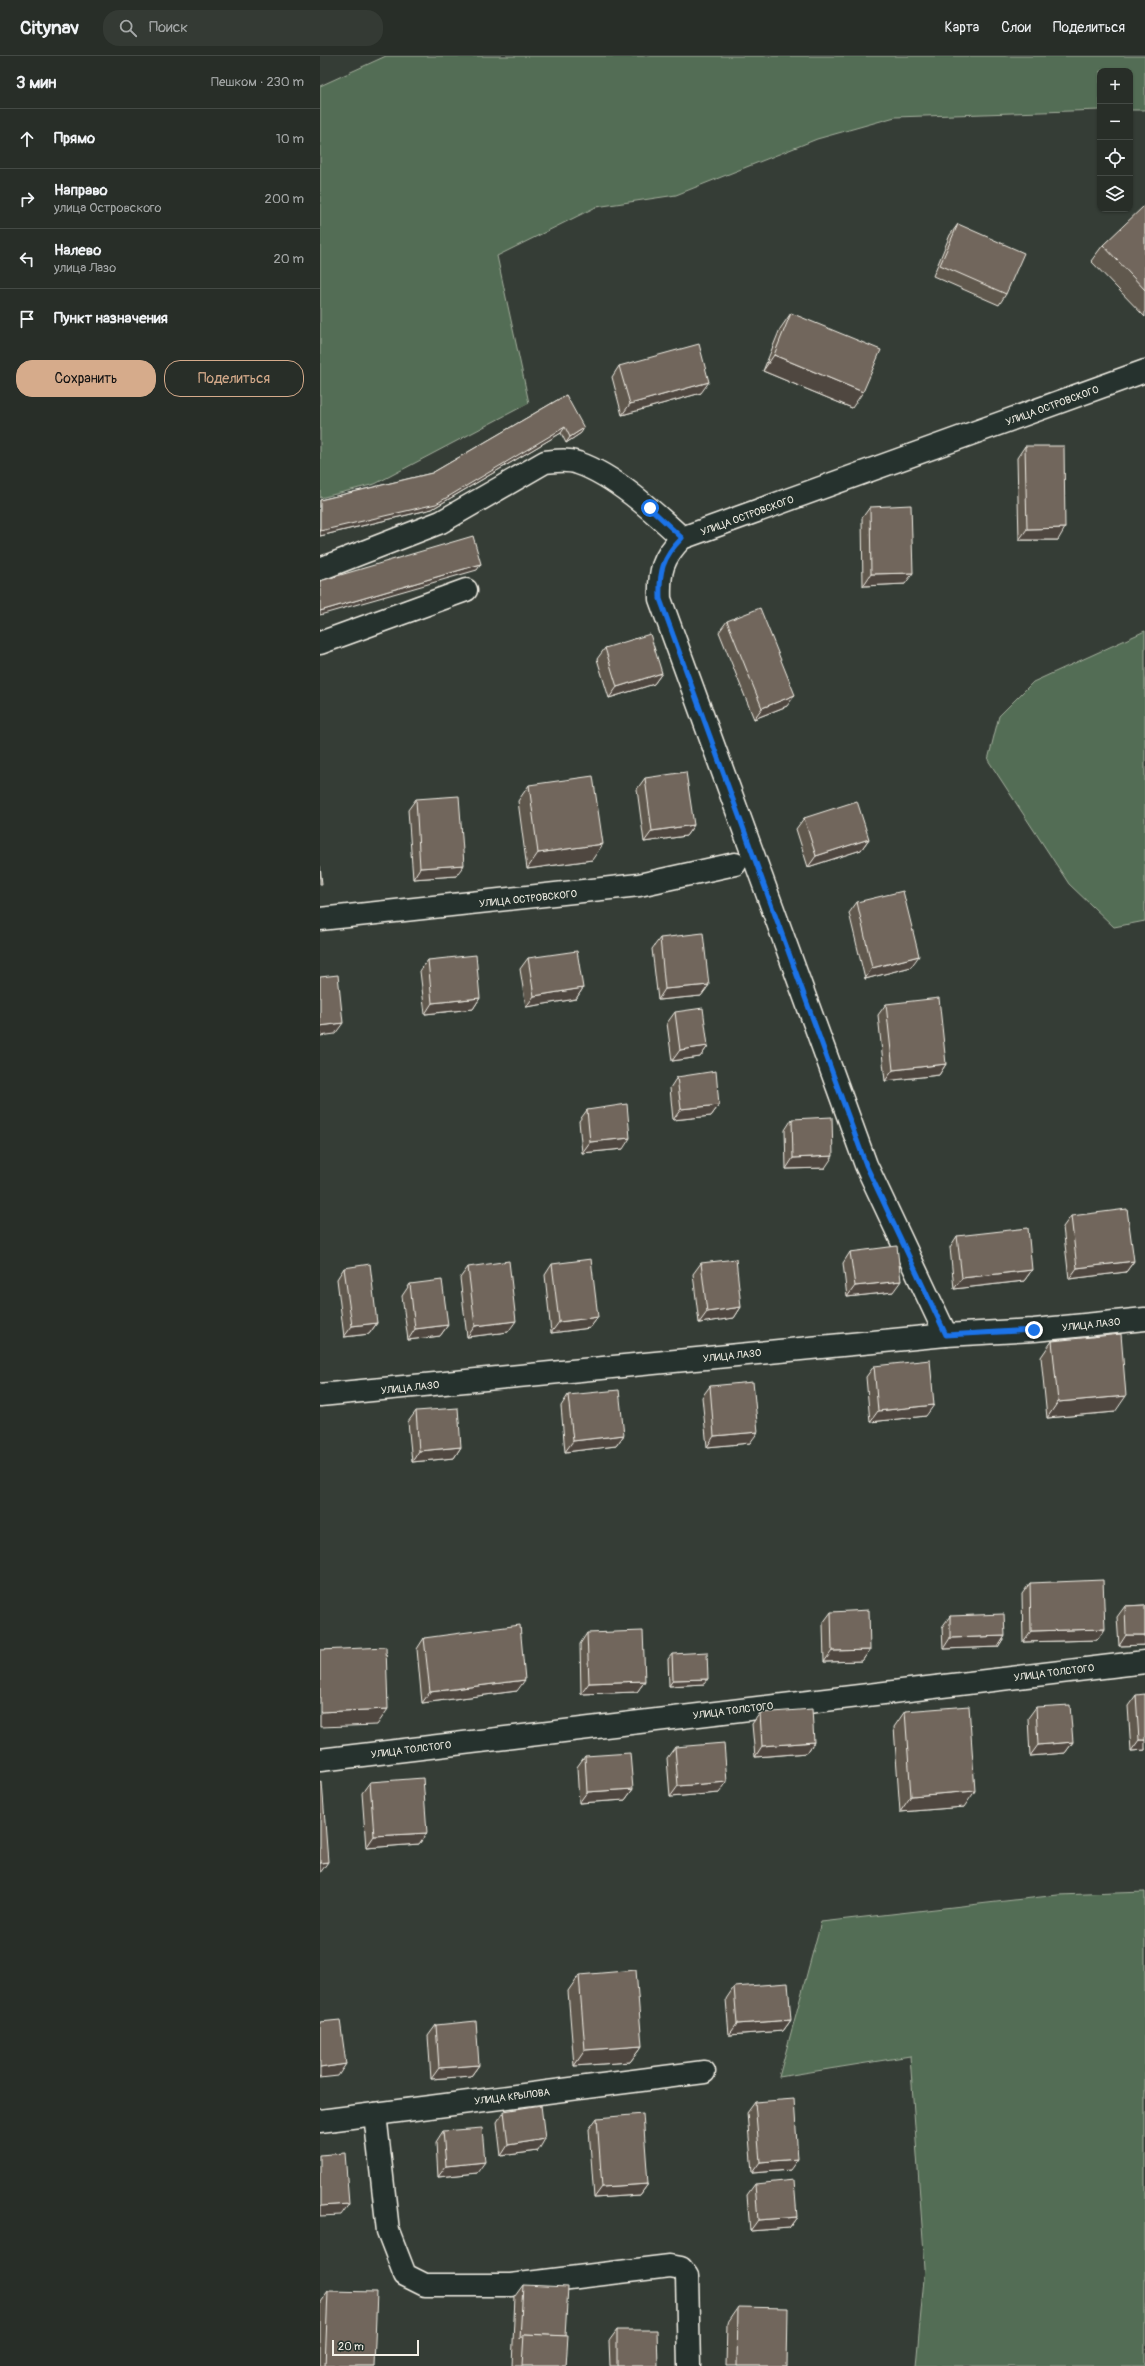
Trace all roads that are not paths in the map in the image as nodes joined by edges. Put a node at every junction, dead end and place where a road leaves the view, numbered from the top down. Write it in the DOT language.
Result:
graph roads {
  1 [pos="1145,371"];
  2 [pos="682,538"];
  3 [pos="320,569"];
  4 [pos="466,590"];
  5 [pos="320,643"];
  6 [pos="735,864"];
  7 [pos="320,919"];
  8 [pos="1145,1319"];
  9 [pos="946,1335"];
  10 [pos="320,1395"];
  11 [pos="1145,1662"];
  12 [pos="320,1760"];
  13 [pos="704,2072"];
  14 [pos="375,2114"];
  15 [pos="320,2121"];
  16 [pos="689,2366"];
  1 -- 2 [label="street, УЛИЦА ОСТРОВСКОГО"];
  2 -- 3 [label="street"];
  2 -- 9 [label="street, УЛИЦА ОСТРОВСКОГО"];
  4 -- 5 [label="street"];
  6 -- 7 [label="street, УЛИЦА ОСТРОВСКОГО"];
  8 -- 9 [label="street, УЛИЦА ЛАЗО"];
  9 -- 10 [label="street, УЛИЦА ЛАЗО"];
  11 -- 12 [label="street, УЛИЦА ТОЛСТОГО"];
  13 -- 14 [label="street, УЛИЦА КРЫЛОВА"];
  14 -- 15 [label="street, УЛИЦА КРЫЛОВА"];
  14 -- 16 [label="street"];
}
